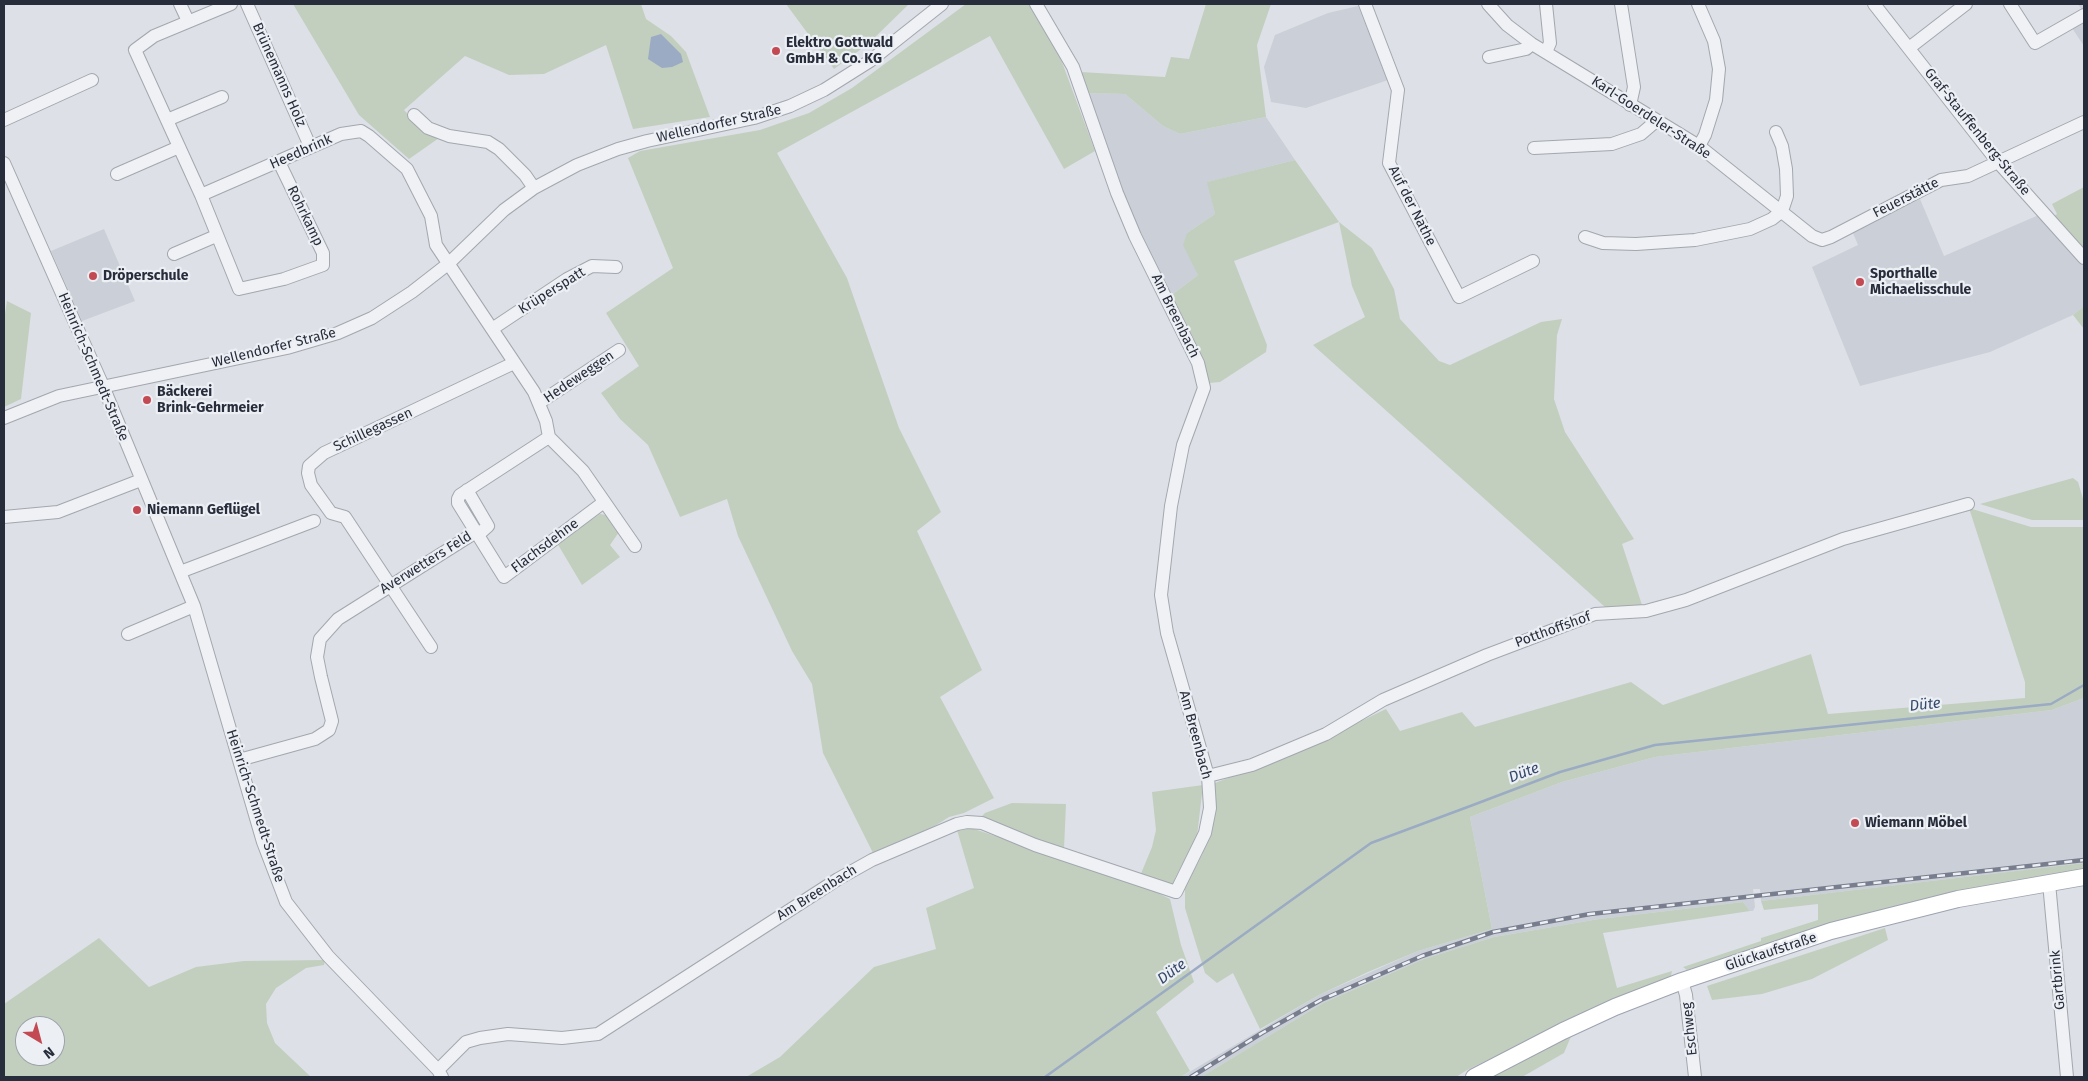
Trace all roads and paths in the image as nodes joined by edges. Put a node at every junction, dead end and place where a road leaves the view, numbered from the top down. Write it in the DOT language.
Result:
graph roads {
  1 [pos="180,4"];
  2 [pos="231,4"];
  3 [pos="247,4"];
  4 [pos="942,4"];
  5 [pos="1036,4"];
  6 [pos="1364,4"];
  7 [pos="1488,4"];
  8 [pos="1546,4"];
  9 [pos="1621,4"];
  10 [pos="1698,4"];
  11 [pos="1874,4"];
  12 [pos="1966,4"];
  13 [pos="2010,4"];
  14 [pos="2084,14"];
  15 [pos="188,21"];
  16 [pos="1532,44"];
  17 [pos="1909,48"];
  18 [pos="1546,52"];
  19 [pos="1489,57"];
  20 [pos="92,80"];
  21 [pos="222,96"];
  22 [pos="1630,104"];
  23 [pos="414,115"];
  24 [pos="4,120"];
  25 [pos="168,120"];
  26 [pos="1656,122"];
  27 [pos="2084,122"];
  28 [pos="1776,132"];
  29 [pos="310,146"];
  30 [pos="1699,146"];
  31 [pos="180,147"];
  32 [pos="1534,148"];
  33 [pos="1997,161"];
  34 [pos="279,162"];
  35 [pos="4,163"];
  36 [pos="117,174"];
  37 [pos="534,188"];
  38 [pos="201,195"];
  39 [pos="1782,211"];
  40 [pos="216,236"];
  41 [pos="1812,236"];
  42 [pos="1585,237"];
  43 [pos="174,254"];
  44 [pos="2084,258"];
  45 [pos="1533,261"];
  46 [pos="448,264"];
  47 [pos="616,267"];
  48 [pos="492,329"];
  49 [pos="619,350"];
  50 [pos="514,363"];
  51 [pos="103,386"];
  52 [pos="540,403"];
  53 [pos="4,418"];
  54 [pos="549,437"];
  55 [pos="141,480"];
  56 [pos="604,502"];
  57 [pos="1968,504"];
  58 [pos="4,517"];
  59 [pos="314,521"];
  60 [pos="477,533"];
  61 [pos="635,546"];
  62 [pos="180,572"];
  63 [pos="390,585"];
  64 [pos="194,606"];
  65 [pos="128,634"];
  66 [pos="431,647"];
  67 [pos="238,760"];
  68 [pos="1208,776"];
  69 [pos="2084,877"];
  70 [pos="2049,883"];
  71 [pos="1682,981"];
  72 [pos="440,1074"];
  73 [pos="1474,1077"];
  74 [pos="1694,1077"];
  75 [pos="2067,1077"];
  1 -- 15 [label="street"];
  2 -- 15 [label="street"];
  3 -- 29 [label="street, Brünemanns Holz"];
  4 -- 37 [label="street, Wellendorfer Straße"];
  5 -- 68 [label="street, Am Breenbach"];
  6 -- 45 [label="street, Auf der Nathe"];
  7 -- 16 [label="street, Karl-Goerdeler-Straße"];
  8 -- 18 [label="street"];
  9 -- 22 [label="street"];
  10 -- 30 [label="street"];
  11 -- 17 [label="street, Graf-Stauffenberg-Straße"];
  12 -- 17 [label="street"];
  13 -- 14 [label="street"];
  15 -- 25 [label="street"];
  16 -- 18 [label="street, Karl-Goerdeler-Straße"];
  16 -- 19 [label="street"];
  17 -- 33 [label="street, Graf-Stauffenberg-Straße"];
  18 -- 22 [label="street, Karl-Goerdeler-Straße"];
  20 -- 24 [label="street"];
  21 -- 25 [label="street"];
  22 -- 26 [label="street, Karl-Goerdeler-Straße"];
  23 -- 37 [label="street"];
  25 -- 31 [label="street"];
  26 -- 30 [label="street, Karl-Goerdeler-Straße"];
  26 -- 32 [label="street"];
  27 -- 33 [label="street, Feuerstätte"];
  28 -- 39 [label="street"];
  29 -- 34 [label="street, Heedbrink"];
  29 -- 46 [label="street, Heedbrink"];
  30 -- 39 [label="street, Karl-Goerdeler-Straße"];
  31 -- 36 [label="street"];
  31 -- 38 [label="street"];
  33 -- 41 [label="street, Feuerstätte"];
  33 -- 44 [label="street, Graf-Stauffenberg-Straße"];
  34 -- 38 [label="street, Heedbrink"];
  34 -- 40 [label="street, Rohrkamp"];
  35 -- 51 [label="street, Heinrich-Schmedt-Straße"];
  37 -- 46 [label="street, Wellendorfer Straße"];
  38 -- 40 [label="street, Rohrkamp"];
  39 -- 41 [label="street, Karl-Goerdeler-Straße"];
  39 -- 42 [label="street"];
  40 -- 43 [label="street"];
  46 -- 48 [label="street"];
  46 -- 51 [label="street, Wellendorfer Straße"];
  47 -- 48 [label="street, Krüperspatt"];
  48 -- 50 [label="street"];
  49 -- 52 [label="street, Hedeweggen"];
  50 -- 52 [label="street"];
  50 -- 63 [label="street, Schillegassen"];
  51 -- 53 [label="street, Wellendorfer Straße"];
  51 -- 55 [label="street, Heinrich-Schmedt-Straße"];
  52 -- 54 [label="street"];
  54 -- 56 [label="street"];
  54 -- 60 [label="street, Averwetters Feld"];
  55 -- 58 [label="street"];
  55 -- 62 [label="street, Heinrich-Schmedt-Straße"];
  56 -- 60 [label="street, Flachsdehne"];
  56 -- 61 [label="street"];
  57 -- 68 [label="street, Potthoffshof"];
  59 -- 62 [label="street"];
  60 -- 63 [label="street, Averwetters Feld"];
  62 -- 64 [label="street, Heinrich-Schmedt-Straße"];
  63 -- 66 [label="street, Schillegassen"];
  63 -- 67 [label="street, Averwetters Feld"];
  64 -- 65 [label="street"];
  64 -- 67 [label="street, Heinrich-Schmedt-Straße"];
  67 -- 72 [label="street, Heinrich-Schmedt-Straße"];
  68 -- 72 [label="street, Am Breenbach"];
  69 -- 70 [label="main road, Glückaufstraße"];
  70 -- 71 [label="main road, Glückaufstraße"];
  70 -- 75 [label="street, Gartbrink"];
  71 -- 73 [label="main road, Glückaufstraße"];
  71 -- 74 [label="street, Eschweg"];
}
